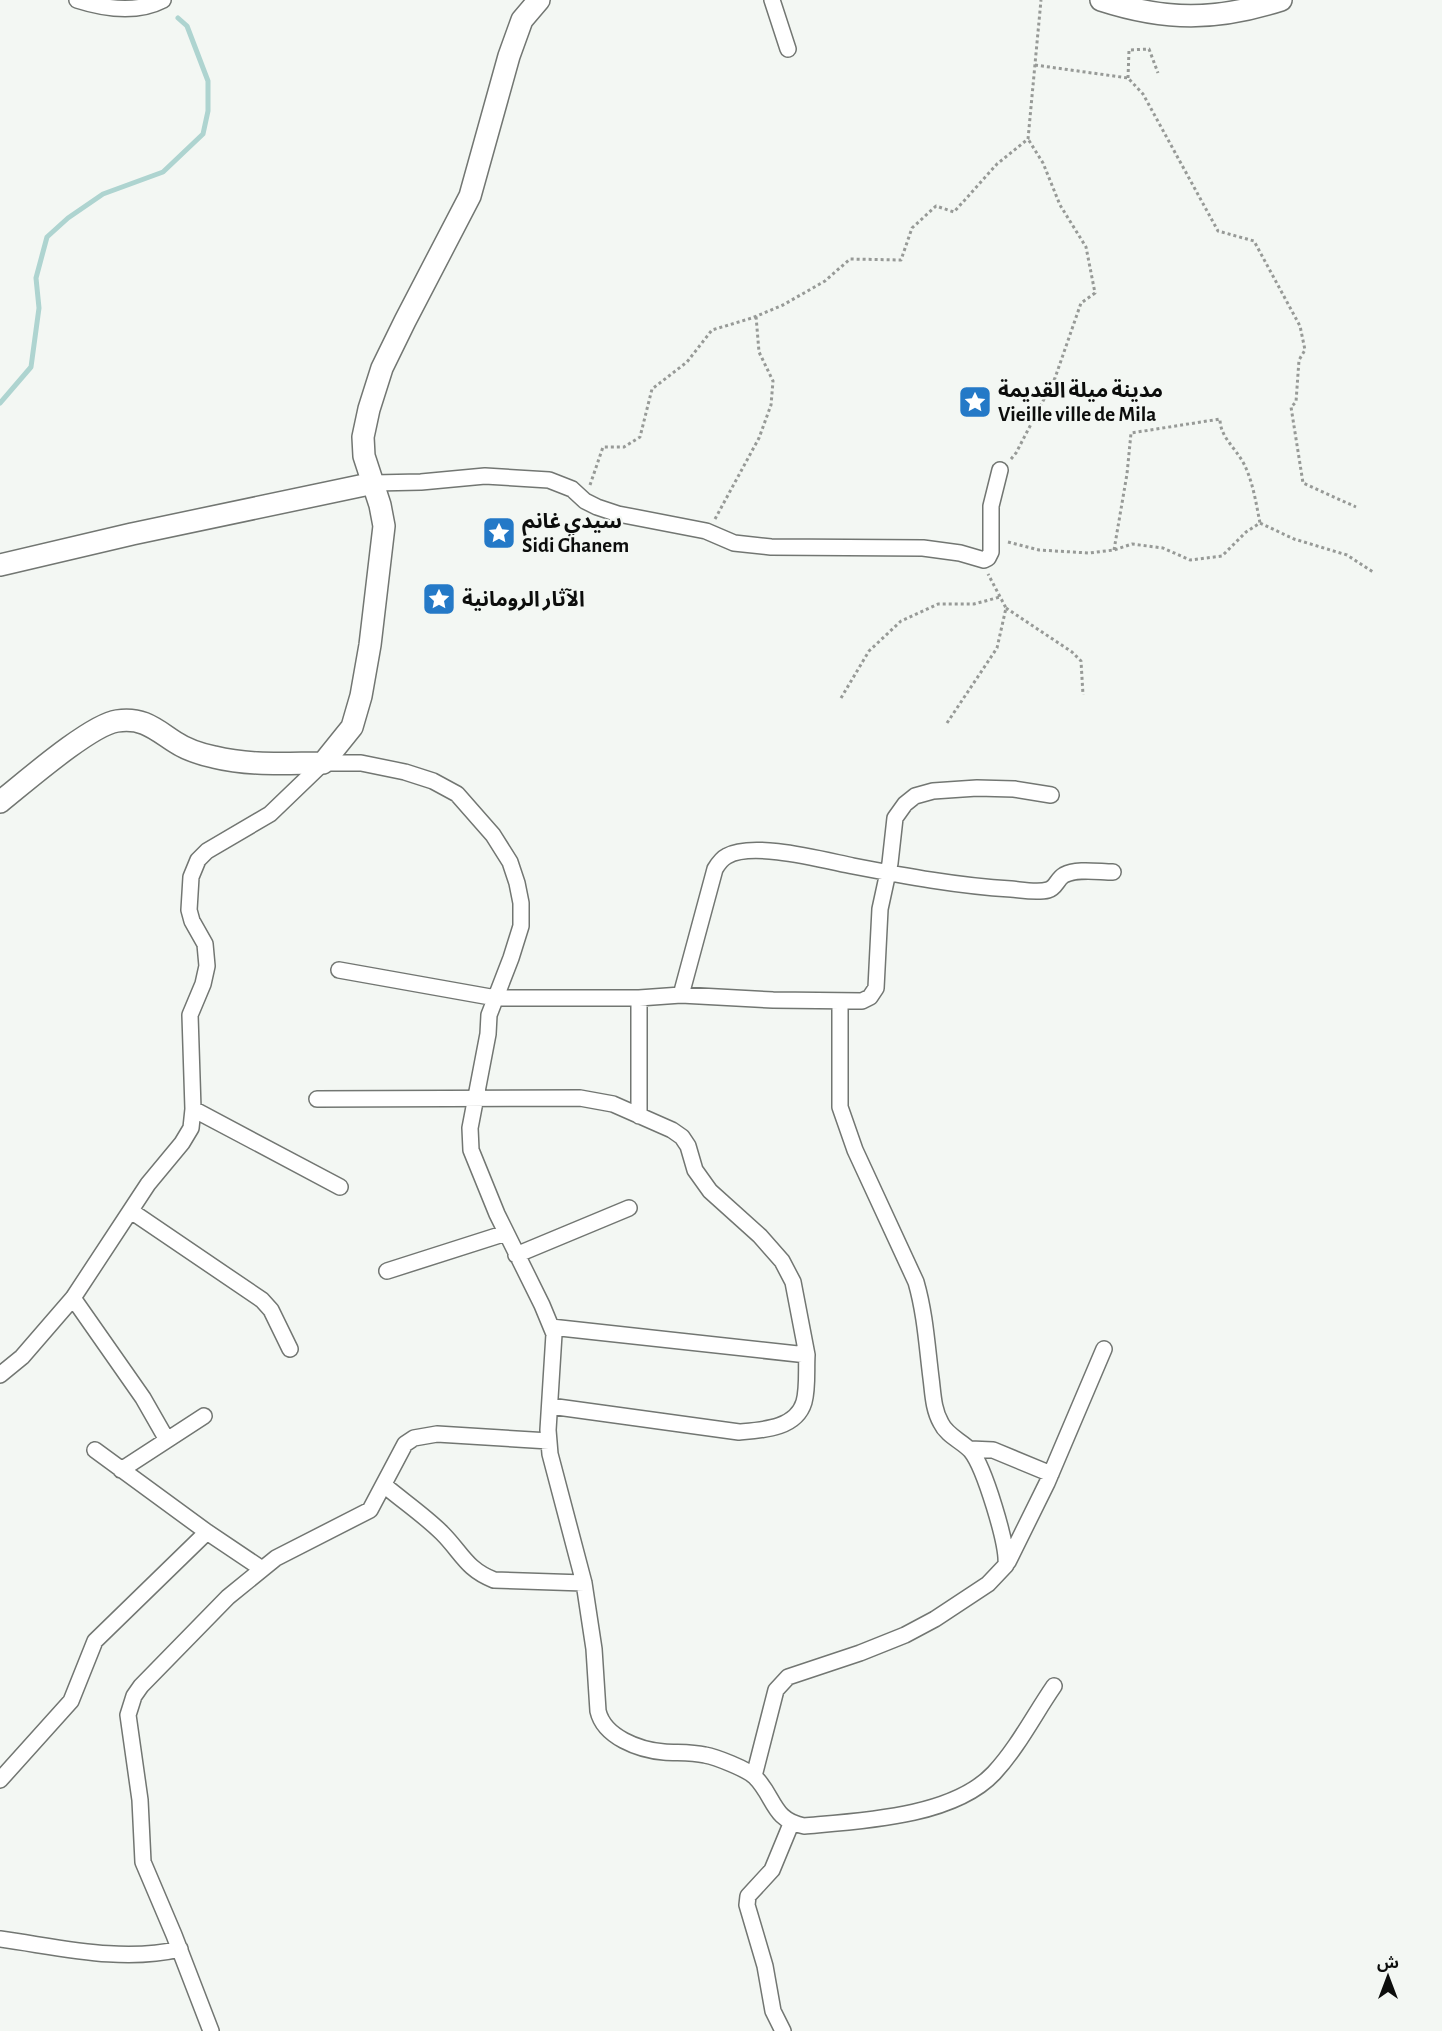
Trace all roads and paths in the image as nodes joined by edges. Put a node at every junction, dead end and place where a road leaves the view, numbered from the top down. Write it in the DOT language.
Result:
graph roads {
  1 [pos="77,0"];
  2 [pos="163,0"];
  3 [pos="539,0"];
  4 [pos="772,0"];
  5 [pos="1041,0"];
  6 [pos="1101,0"];
  7 [pos="1281,0"];
  8 [pos="788,49"];
  9 [pos="1035,65"];
  10 [pos="1158,73"];
  11 [pos="1128,78"];
  12 [pos="1028,139"];
  13 [pos="756,316"];
  14 [pos="1000,470"];
  15 [pos="374,483"];
  16 [pos="585,501"];
  17 [pos="1356,507"];
  18 [pos="1260,524"];
  19 [pos="709,532"];
  20 [pos="992,538"];
  21 [pos="1114,550"];
  22 [pos="980,559"];
  23 [pos="0,565"];
  24 [pos="1373,572"];
  25 [pos="1000,597"];
  26 [pos="1006,608"];
  27 [pos="1083,695"];
  28 [pos="841,698"];
  29 [pos="947,723"];
  30 [pos="323,763"];
  31 [pos="1051,795"];
  32 [pos="0,802"];
  33 [pos="1113,872"];
  34 [pos="888,873"];
  35 [pos="339,970"];
  36 [pos="681,995"];
  37 [pos="496,998"];
  38 [pos="639,998"];
  39 [pos="840,1001"];
  40 [pos="476,1097"];
  41 [pos="317,1099"];
  42 [pos="193,1109"];
  43 [pos="639,1116"];
  44 [pos="340,1188"];
  45 [pos="629,1208"];
  46 [pos="131,1211"];
  47 [pos="506,1233"];
  48 [pos="516,1255"];
  49 [pos="387,1271"];
  50 [pos="73,1298"];
  51 [pos="551,1327"];
  52 [pos="290,1349"];
  53 [pos="1104,1350"];
  54 [pos="807,1355"];
  55 [pos="0,1375"];
  56 [pos="550,1406"];
  57 [pos="204,1416"];
  58 [pos="168,1440"];
  59 [pos="549,1441"];
  60 [pos="970,1449"];
  61 [pos="95,1450"];
  62 [pos="120,1470"];
  63 [pos="1051,1474"];
  64 [pos="384,1485"];
  65 [pos="207,1532"];
  66 [pos="1006,1564"];
  67 [pos="262,1569"];
  68 [pos="584,1584"];
  69 [pos="1054,1686"];
  70 [pos="754,1776"];
  71 [pos="0,1780"];
  72 [pos="791,1824"];
  73 [pos="0,1939"];
  74 [pos="180,1949"];
  75 [pos="211,2031"];
  76 [pos="783,2031"];
  1 -- 2 [label="street"];
  3 -- 15 [label="main road"];
  4 -- 8 [label="street"];
  5 -- 9 [label="path"];
  6 -- 7 [label="main road"];
  9 -- 11 [label="path"];
  9 -- 12 [label="path"];
  10 -- 11 [label="path"];
  11 -- 17 [label="path"];
  12 -- 13 [label="path"];
  12 -- 14 [label="path"];
  13 -- 16 [label="path"];
  13 -- 19 [label="path"];
  14 -- 20 [label="street"];
  15 -- 16 [label="street"];
  15 -- 23 [label="main road"];
  15 -- 30 [label="main road"];
  16 -- 19 [label="street"];
  18 -- 21 [label="path"];
  18 -- 21 [label="path"];
  18 -- 24 [label="path"];
  19 -- 22 [label="street"];
  20 -- 21 [label="path"];
  20 -- 22 [label="street"];
  22 -- 25 [label="path"];
  25 -- 26 [label="path"];
  25 -- 28 [label="path"];
  26 -- 27 [label="path"];
  26 -- 29 [label="path"];
  30 -- 32 [label="main road"];
  30 -- 37 [label="street"];
  30 -- 42 [label="street"];
  31 -- 34 [label="street"];
  33 -- 34 [label="street"];
  34 -- 36 [label="street"];
  34 -- 39 [label="street"];
  35 -- 37 [label="street"];
  36 -- 38 [label="street"];
  36 -- 39 [label="street"];
  37 -- 38 [label="street"];
  37 -- 40 [label="street"];
  38 -- 43 [label="street"];
  39 -- 60 [label="street"];
  40 -- 41 [label="street"];
  40 -- 43 [label="street"];
  40 -- 47 [label="street"];
  42 -- 44 [label="street"];
  42 -- 46 [label="street"];
  43 -- 54 [label="street"];
  45 -- 48 [label="street"];
  46 -- 50 [label="street"];
  46 -- 52 [label="street"];
  47 -- 48 [label="street"];
  47 -- 49 [label="street"];
  48 -- 51 [label="street"];
  50 -- 55 [label="street"];
  50 -- 58 [label="street"];
  51 -- 54 [label="street"];
  51 -- 56 [label="street"];
  53 -- 63 [label="street"];
  54 -- 56 [label="street"];
  56 -- 59 [label="street"];
  57 -- 58 [label="street"];
  58 -- 62 [label="street"];
  59 -- 64 [label="street"];
  59 -- 68 [label="street"];
  60 -- 63 [label="street"];
  60 -- 66 [label="street"];
  61 -- 62 [label="street"];
  62 -- 65 [label="street"];
  63 -- 66 [label="street"];
  64 -- 67 [label="street"];
  64 -- 68 [label="street"];
  65 -- 67 [label="street"];
  65 -- 71 [label="street"];
  66 -- 70 [label="street"];
  67 -- 74 [label="street"];
  68 -- 70 [label="street"];
  69 -- 72 [label="street"];
  70 -- 72 [label="street"];
  72 -- 76 [label="street"];
  73 -- 74 [label="street"];
  74 -- 75 [label="street"];
}
